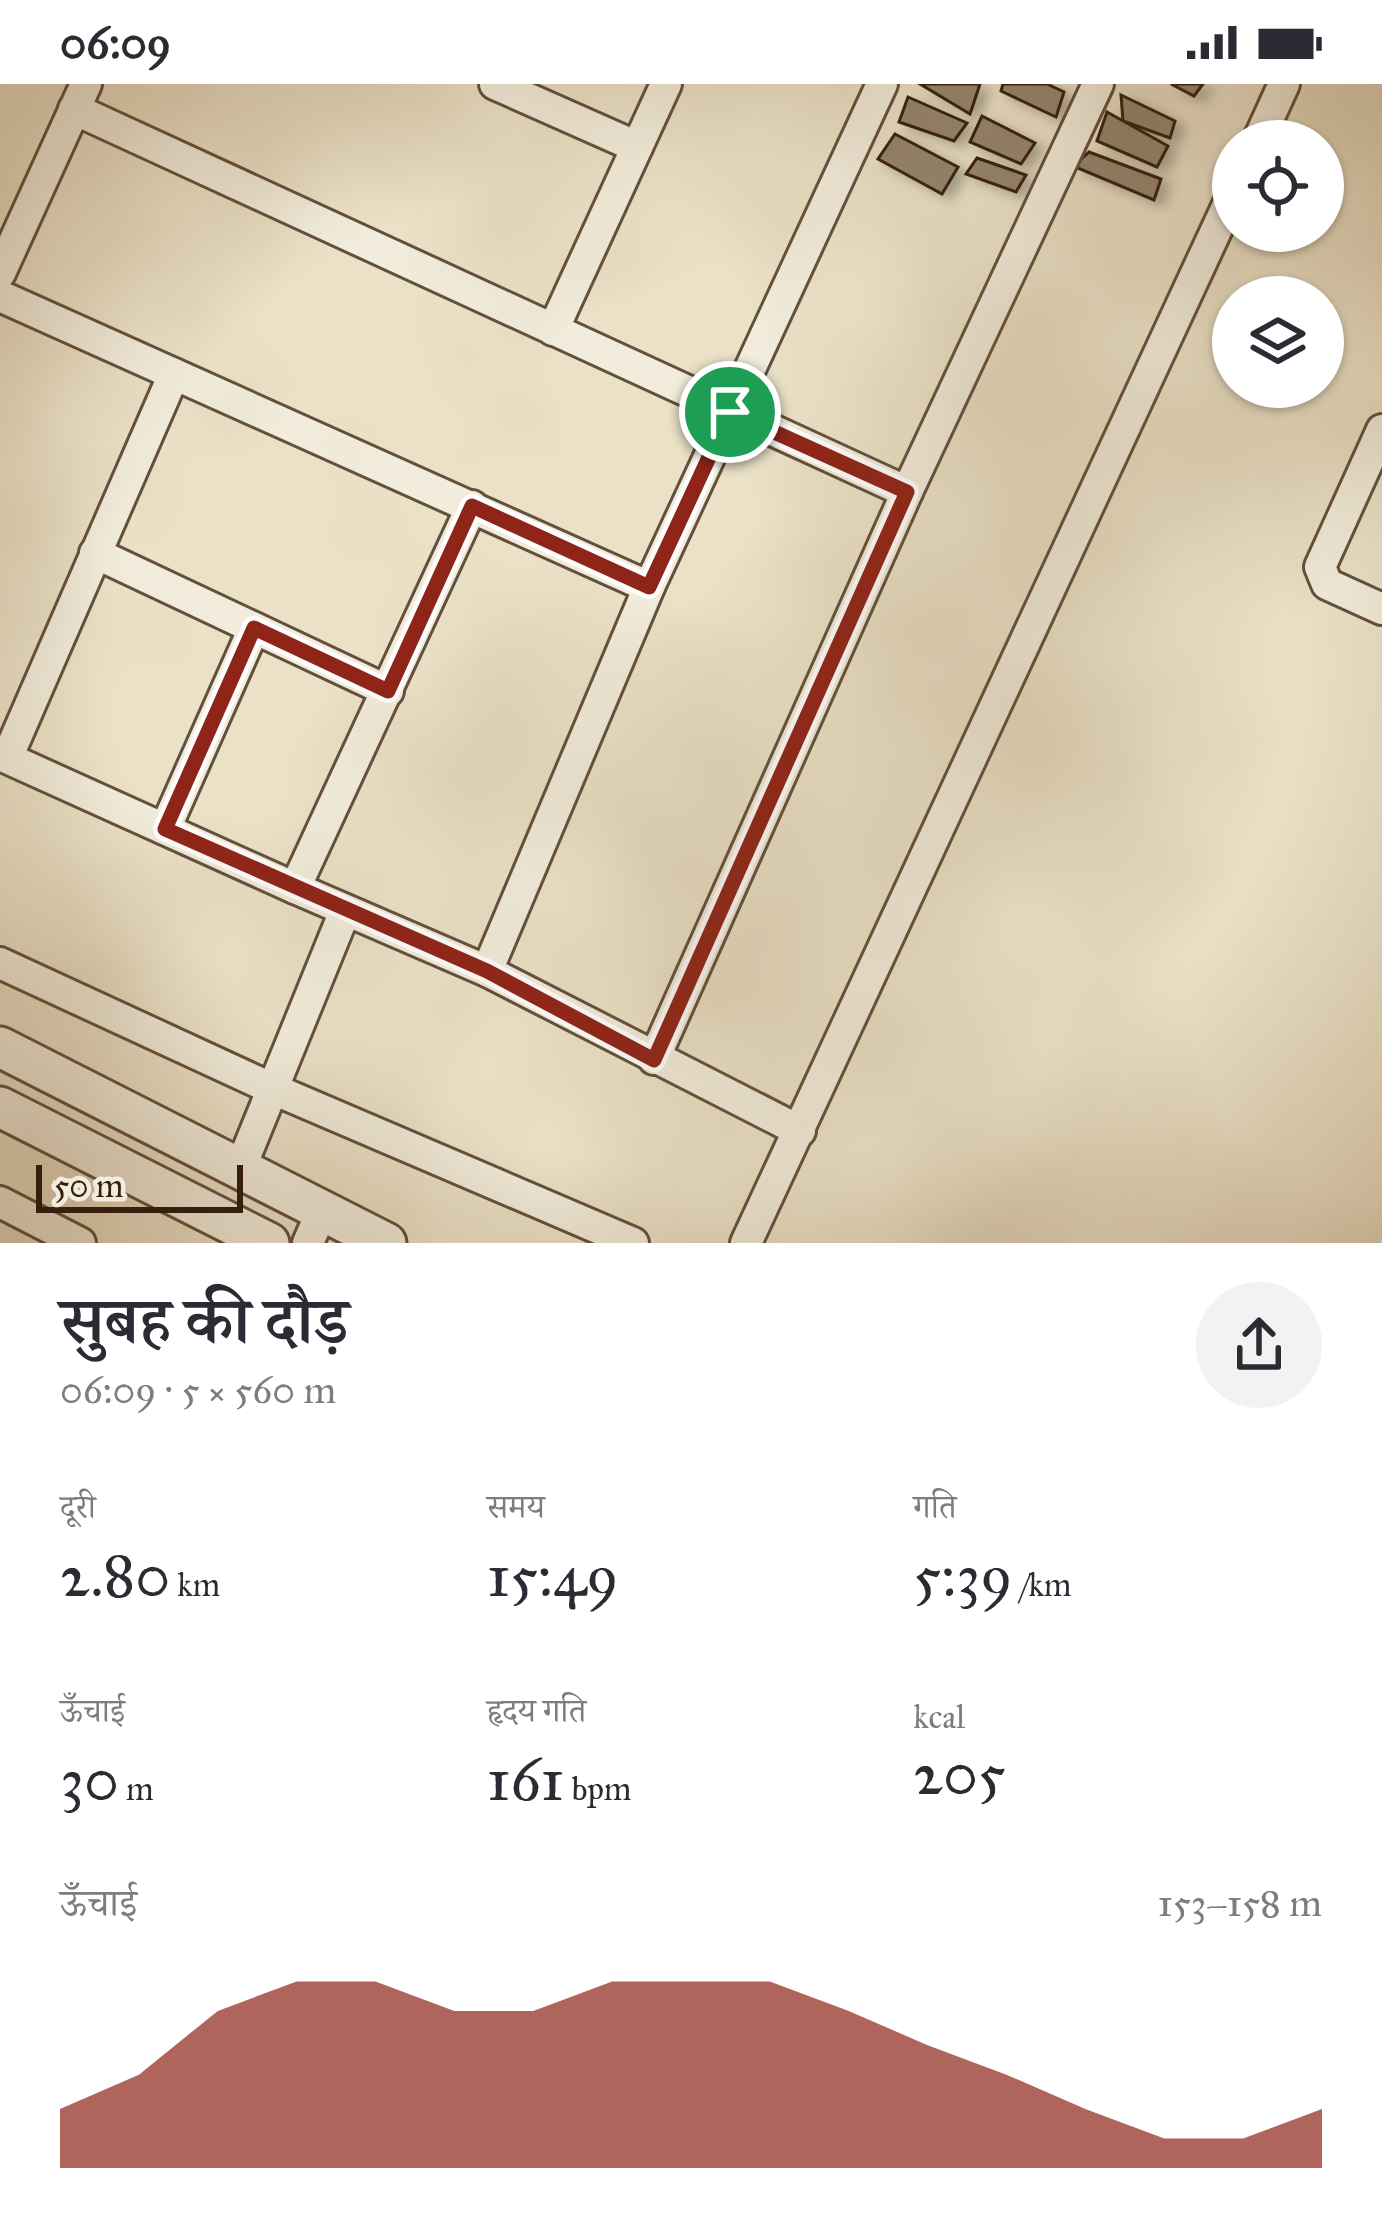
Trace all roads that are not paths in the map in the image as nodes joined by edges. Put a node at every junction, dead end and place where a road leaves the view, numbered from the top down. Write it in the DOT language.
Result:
graph roads {
  1 [pos="495,84"];
  2 [pos="666,84"];
  3 [pos="882,84"];
  4 [pos="1098,84"];
  5 [pos="1284,84"];
  6 [pos="80,96"];
  7 [pos="1268,120"];
  8 [pos="637,147"];
  9 [pos="1212,239"];
  10 [pos="0,273"];
  11 [pos="0,296"];
  12 [pos="553,330"];
  13 [pos="173,374"];
  14 [pos="730,412"];
  15 [pos="1382,430"];
  16 [pos="907,492"];
  17 [pos="472,506"];
  18 [pos="95,553"];
  19 [pos="649,587"];
  20 [pos="1382,609"];
  21 [pos="254,628"];
  22 [pos="388,691"];
  23 [pos="165,829"];
  24 [pos="295,888"];
  25 [pos="345,911"];
  26 [pos="0,963"];
  27 [pos="487,971"];
  28 [pos="0,1047"];
  29 [pos="654,1060"];
  30 [pos="273,1089"];
  31 [pos="0,1107"];
  32 [pos="800,1131"];
  33 [pos="240,1169"];
  34 [pos="0,1202"];
  35 [pos="315,1227"];
  36 [pos="80,1243"];
  37 [pos="269,1243"];
  38 [pos="386,1243"];
  39 [pos="633,1243"];
  40 [pos="746,1243"];
  1 -- 8 [label="street"];
  2 -- 8 [label="street"];
  3 -- 14 [label="street"];
  4 -- 16 [label="street"];
  5 -- 7 [label="street"];
  6 -- 10 [label="street"];
  6 -- 12 [label="street"];
  8 -- 12 [label="street"];
  9 -- 32 [label="street"];
  11 -- 13 [label="street"];
  12 -- 14 [label="street"];
  13 -- 17 [label="street"];
  13 -- 18 [label="street"];
  14 -- 16 [label="street"];
  14 -- 19 [label="street"];
  15 -- 20 [label="street"];
  16 -- 29 [label="street"];
  17 -- 19 [label="street"];
  17 -- 22 [label="street"];
  18 -- 21 [label="street"];
  18 -- 23 [label="street"];
  19 -- 27 [label="street"];
  21 -- 22 [label="street"];
  21 -- 23 [label="street"];
  22 -- 24 [label="street"];
  23 -- 24 [label="street"];
  24 -- 25 [label="street"];
  25 -- 27 [label="street"];
  25 -- 30 [label="street"];
  26 -- 30 [label="street"];
  27 -- 29 [label="street"];
  28 -- 33 [label="street"];
  29 -- 32 [label="street"];
  30 -- 33 [label="street"];
  30 -- 39 [label="street"];
  31 -- 37 [label="street"];
  32 -- 40 [label="street"];
  33 -- 35 [label="street"];
  34 -- 36 [label="street"];
  35 -- 38 [label="street"];
}
